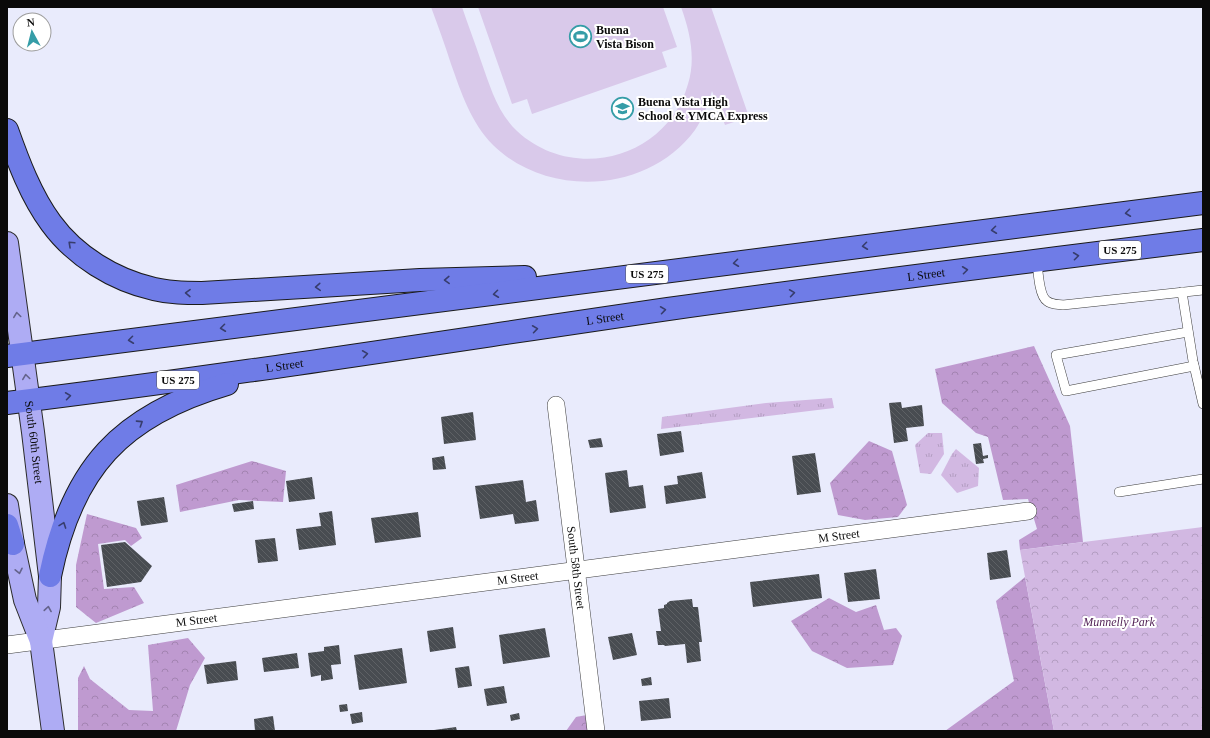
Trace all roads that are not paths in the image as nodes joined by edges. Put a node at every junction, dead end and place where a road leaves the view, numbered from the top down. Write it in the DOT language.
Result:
graph roads {
  1 [pos="7,130"];
  2 [pos="1203,203"];
  3 [pos="1203,240"];
  4 [pos="7,243"];
  5 [pos="1037,261"];
  6 [pos="640,275"];
  7 [pos="1203,290"];
  8 [pos="1182,292"];
  9 [pos="1188,332"];
  10 [pos="15,355"];
  11 [pos="326,359"];
  12 [pos="1194,366"];
  13 [pos="29,401"];
  14 [pos="7,403"];
  15 [pos="1203,404"];
  16 [pos="556,405"];
  17 [pos="1203,479"];
  18 [pos="1120,492"];
  19 [pos="7,505"];
  20 [pos="1028,511"];
  21 [pos="10,535"];
  22 [pos="577,571"];
  23 [pos="50,576"];
  24 [pos="41,642"];
  25 [pos="7,645"];
  26 [pos="53,731"];
  27 [pos="596,731"];
  6 -- 1 [label="main road, one-way"];
  2 -- 6 [label="main road, US 275, one-way"];
  5 -- 3 [label="main road, L Street / US 275, one-way"];
  10 -- 4 [label="main road, South 60th Street, one-way"];
  5 -- 8 [label="lane"];
  11 -- 5 [label="main road, L Street / US 275, one-way"];
  6 -- 10 [label="main road, US 275, one-way"];
  7 -- 8 [label="lane"];
  8 -- 9 [label="lane"];
  9 -- 12 [label="lane"];
  9 -- 12 [label="lane"];
  13 -- 10 [label="main road, South 60th Street, one-way"];
  13 -- 11 [label="main road, L Street / US 275, one-way"];
  23 -- 11 [label="main road, one-way"];
  12 -- 15 [label="lane"];
  13 -- 14 [label="main road, L Street / US 275"];
  13 -- 23 [label="main road, South 60th Street"];
  16 -- 22 [label="street, South 58th Street"];
  17 -- 18 [label="lane"];
  19 -- 21 [label="main road, South 60th Street"];
  20 -- 22 [label="street, M Street"];
  21 -- 24 [label="main road, South 60th Street, one-way"];
  22 -- 24 [label="street, M Street"];
  22 -- 27 [label="street, South 58th Street"];
  24 -- 23 [label="main road, South 60th Street, one-way"];
  24 -- 25 [label="street, M Street"];
  24 -- 26 [label="main road, South 60th Street"];
}
